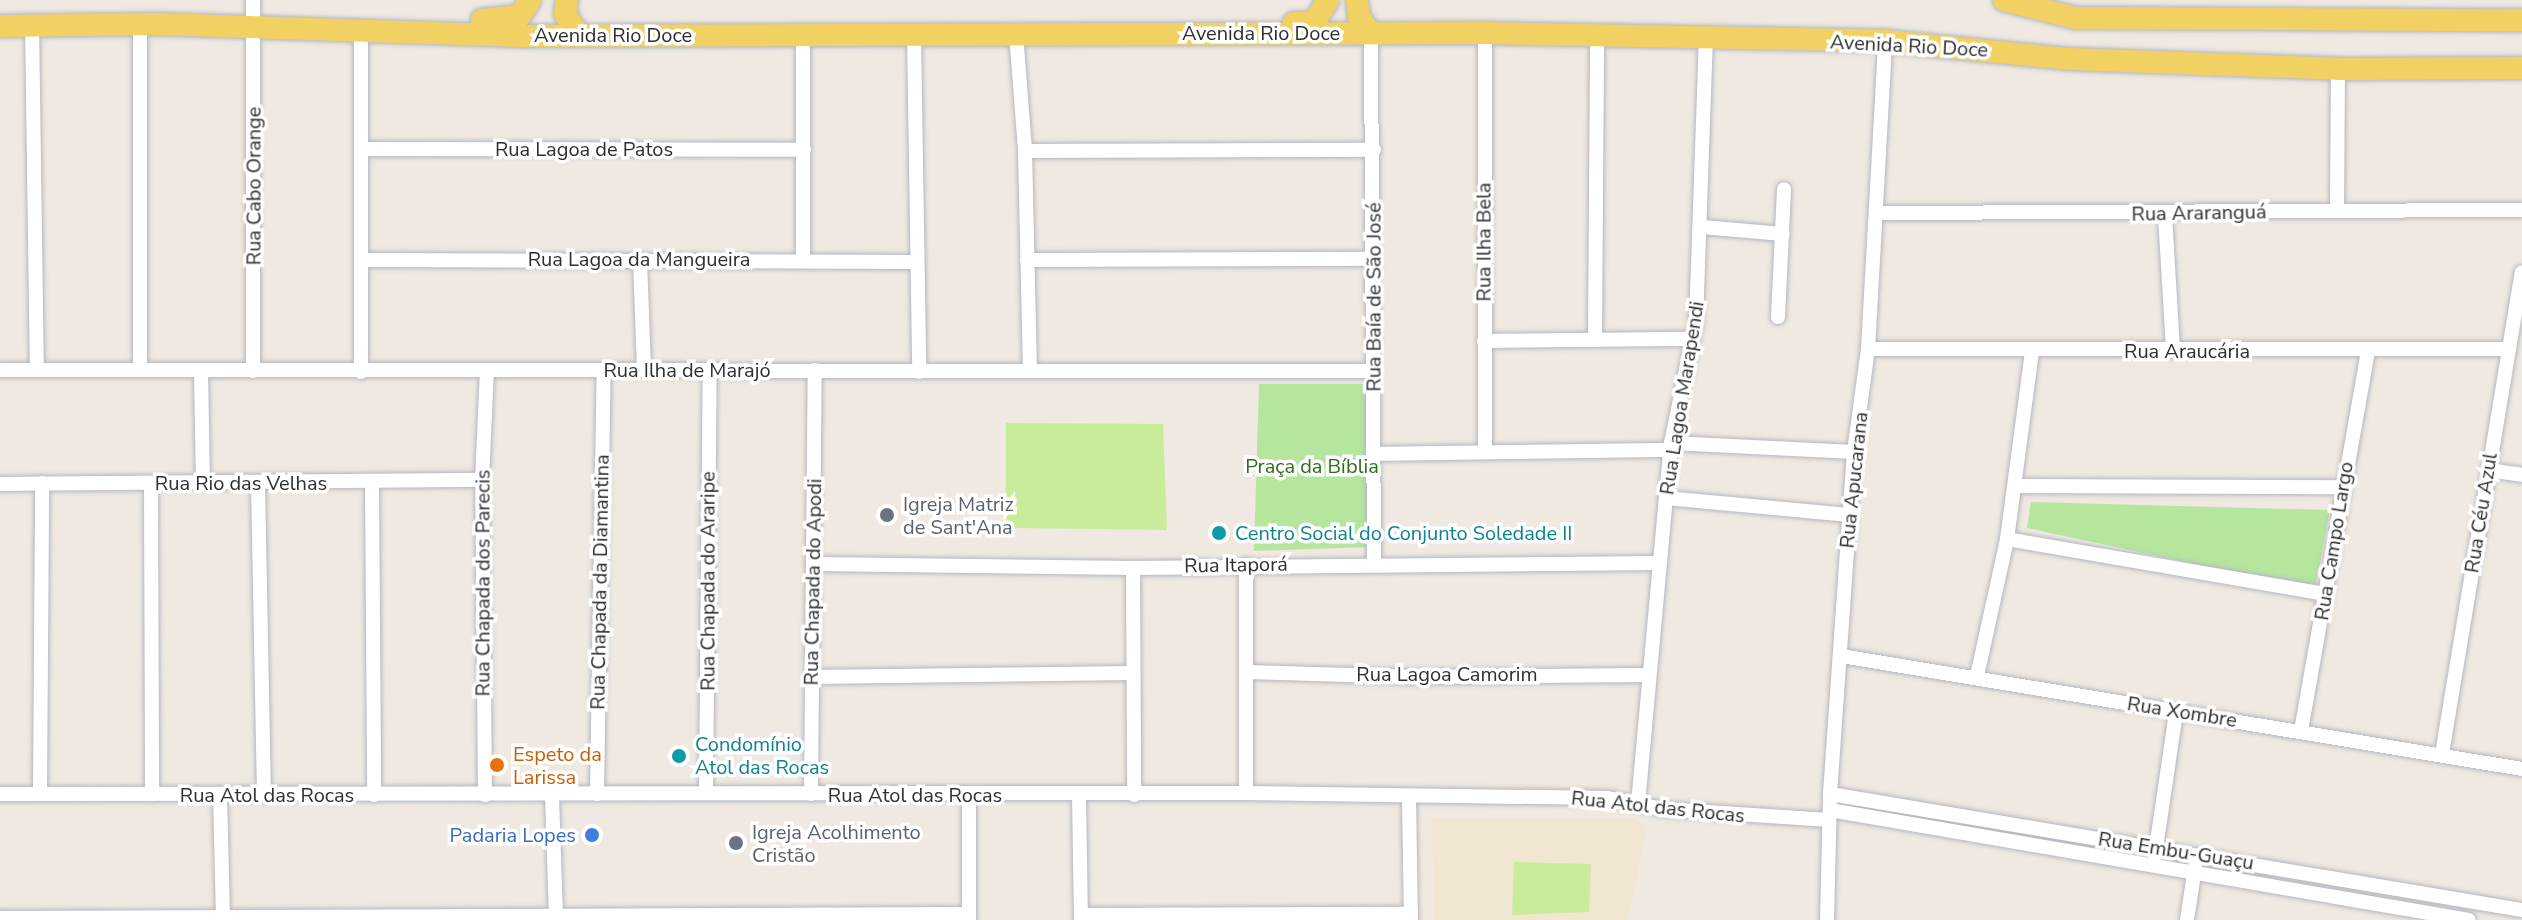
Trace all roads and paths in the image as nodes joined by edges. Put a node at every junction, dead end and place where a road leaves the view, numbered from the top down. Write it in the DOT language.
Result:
graph roads {
  1 [pos="253,0"];
  2 [pos="530,0"];
  3 [pos="567,0"];
  4 [pos="1328,0"];
  5 [pos="1357,0"];
  6 [pos="2013,1"];
  7 [pos="2522,20"];
  8 [pos="32,22"];
  9 [pos="140,24"];
  10 [pos="0,26"];
  11 [pos="254,28"];
  12 [pos="361,31"];
  13 [pos="388,32"];
  14 [pos="1170,32"];
  15 [pos="803,33"];
  16 [pos="1016,33"];
  17 [pos="1371,33"];
  18 [pos="1485,33"];
  19 [pos="579,35"];
  20 [pos="914,35"];
  21 [pos="1597,37"];
  22 [pos="1706,40"];
  23 [pos="1885,41"];
  24 [pos="2522,68"];
  25 [pos="2338,69"];
  26 [pos="364,149"];
  27 [pos="804,150"];
  28 [pos="1374,150"];
  29 [pos="1025,151"];
  30 [pos="1784,189"];
  31 [pos="2337,209"];
  32 [pos="2522,210"];
  33 [pos="1877,213"];
  34 [pos="2165,215"];
  35 [pos="1702,227"];
  36 [pos="1783,234"];
  37 [pos="803,258"];
  38 [pos="1374,259"];
  39 [pos="364,260"];
  40 [pos="640,260"];
  41 [pos="1027,260"];
  42 [pos="914,262"];
  43 [pos="2522,273"];
  44 [pos="1778,317"];
  45 [pos="1595,338"];
  46 [pos="1692,339"];
  47 [pos="1484,341"];
  48 [pos="1868,349"];
  49 [pos="2507,349"];
  50 [pos="2173,351"];
  51 [pos="2368,351"];
  52 [pos="2032,352"];
  53 [pos="0,370"];
  54 [pos="37,370"];
  55 [pos="140,370"];
  56 [pos="604,370"];
  57 [pos="644,370"];
  58 [pos="710,370"];
  59 [pos="815,370"];
  60 [pos="201,371"];
  61 [pos="253,371"];
  62 [pos="487,371"];
  63 [pos="1030,371"];
  64 [pos="1373,371"];
  65 [pos="361,372"];
  66 [pos="919,372"];
  67 [pos="1671,447"];
  68 [pos="1485,450"];
  69 [pos="1854,452"];
  70 [pos="1374,454"];
  71 [pos="2488,470"];
  72 [pos="2522,475"];
  73 [pos="482,480"];
  74 [pos="203,482"];
  75 [pos="372,482"];
  76 [pos="42,483"];
  77 [pos="151,483"];
  78 [pos="258,483"];
  79 [pos="0,484"];
  80 [pos="2015,486"];
  81 [pos="2342,487"];
  82 [pos="1666,498"];
  83 [pos="1849,515"];
  84 [pos="2007,539"];
  85 [pos="1374,562"];
  86 [pos="1659,563"];
  87 [pos="814,564"];
  88 [pos="1246,565"];
  89 [pos="1133,568"];
  90 [pos="2326,594"];
  91 [pos="1841,656"];
  92 [pos="1247,672"];
  93 [pos="1132,673"];
  94 [pos="1647,675"];
  95 [pos="1977,676"];
  96 [pos="811,677"];
  97 [pos="2176,713"];
  98 [pos="2301,731"];
  99 [pos="2442,754"];
  100 [pos="2522,769"];
  101 [pos="40,793"];
  102 [pos="706,793"];
  103 [pos="1246,793"];
  104 [pos="0,794"];
  105 [pos="152,794"];
  106 [pos="597,794"];
  107 [pos="811,794"];
  108 [pos="1830,794"];
  109 [pos="220,795"];
  110 [pos="264,795"];
  111 [pos="374,795"];
  112 [pos="485,795"];
  113 [pos="1079,795"];
  114 [pos="1134,795"];
  115 [pos="552,796"];
  116 [pos="969,796"];
  117 [pos="1409,797"];
  118 [pos="1638,804"];
  119 [pos="1829,815"];
  120 [pos="2156,848"];
  121 [pos="2196,854"];
  122 [pos="2153,866"];
  123 [pos="2194,873"];
  124 [pos="2522,910"];
  125 [pos="223,915"];
  126 [pos="556,916"];
  127 [pos="724,917"];
  128 [pos="969,917"];
  129 [pos="1411,917"];
  130 [pos="0,918"];
  131 [pos="419,918"];
  132 [pos="1081,918"];
  133 [pos="309,919"];
  134 [pos="1827,920"];
  135 [pos="2187,920"];
  136 [pos="2469,920"];
  1 -- 11 [label="street, Rua Cabo Orange"];
  2 -- 13 [label="main road"];
  3 -- 19 [label="main road"];
  4 -- 14 [label="main road"];
  5 -- 17 [label="main road"];
  6 -- 7 [label="main road"];
  8 -- 9 [label="main road, Avenida Rio Doce"];
  8 -- 10 [label="main road, Avenida Rio Doce"];
  8 -- 54 [label="street"];
  9 -- 11 [label="main road, Avenida Rio Doce"];
  9 -- 55 [label="street"];
  11 -- 12 [label="main road, Avenida Rio Doce"];
  11 -- 61 [label="street, Rua Cabo Orange"];
  12 -- 13 [label="main road, Avenida Rio Doce"];
  12 -- 26 [label="street"];
  13 -- 19 [label="main road, Avenida Rio Doce"];
  14 -- 16 [label="main road, Avenida Rio Doce"];
  14 -- 17 [label="main road, Avenida Rio Doce"];
  15 -- 19 [label="main road, Avenida Rio Doce"];
  15 -- 20 [label="main road, Avenida Rio Doce"];
  15 -- 27 [label="street"];
  16 -- 20 [label="main road, Avenida Rio Doce"];
  16 -- 29 [label="street"];
  17 -- 18 [label="main road, Avenida Rio Doce"];
  17 -- 28 [label="street, Rua Baía de São José"];
  18 -- 21 [label="main road, Avenida Rio Doce"];
  18 -- 47 [label="street, Rua Ilha Bela"];
  20 -- 42 [label="street"];
  21 -- 22 [label="main road, Avenida Rio Doce"];
  21 -- 45 [label="street"];
  22 -- 23 [label="main road, Avenida Rio Doce"];
  22 -- 35 [label="street, Rua Lagoa Marapendi"];
  23 -- 25 [label="main road, Avenida Rio Doce"];
  23 -- 33 [label="street, Rua Apucarana"];
  24 -- 25 [label="main road, Avenida Rio Doce"];
  25 -- 31 [label="street"];
  26 -- 27 [label="street, Rua Lagoa de Patos"];
  26 -- 39 [label="street"];
  27 -- 37 [label="street"];
  28 -- 29 [label="street"];
  28 -- 38 [label="street, Rua Baía de São José"];
  29 -- 41 [label="street"];
  30 -- 36 [label="street"];
  31 -- 32 [label="street, Rua Araranguá"];
  31 -- 34 [label="street, Rua Araranguá"];
  33 -- 34 [label="street, Rua Araranguá"];
  33 -- 48 [label="street, Rua Apucarana"];
  34 -- 50 [label="street"];
  35 -- 36 [label="street"];
  35 -- 46 [label="street, Rua Lagoa Marapendi"];
  36 -- 44 [label="street"];
  37 -- 40 [label="street, Rua Lagoa da Mangueira"];
  37 -- 42 [label="street, Rua Lagoa da Mangueira"];
  38 -- 41 [label="street"];
  38 -- 64 [label="street, Rua Baía de São José"];
  39 -- 40 [label="street, Rua Lagoa da Mangueira"];
  39 -- 65 [label="street"];
  40 -- 57 [label="street"];
  41 -- 63 [label="street"];
  42 -- 66 [label="street"];
  43 -- 49 [label="street, Rua Céu Azul"];
  45 -- 46 [label="street"];
  45 -- 47 [label="street"];
  46 -- 67 [label="street, Rua Lagoa Marapendi"];
  47 -- 68 [label="street, Rua Ilha Bela"];
  48 -- 52 [label="street, Rua Araucária"];
  48 -- 69 [label="street, Rua Apucarana"];
  49 -- 51 [label="street, Rua Araucária"];
  49 -- 71 [label="street, Rua Céu Azul"];
  50 -- 51 [label="street, Rua Araucária"];
  50 -- 52 [label="street, Rua Araucária"];
  51 -- 81 [label="street, Rua Campo Largo"];
  52 -- 80 [label="street"];
  53 -- 54 [label="street, Rua Ilha de Marajó"];
  54 -- 55 [label="street, Rua Ilha de Marajó"];
  55 -- 60 [label="street, Rua Ilha de Marajó"];
  56 -- 57 [label="street, Rua Ilha de Marajó"];
  56 -- 62 [label="street, Rua Ilha de Marajó"];
  56 -- 106 [label="street, Rua Chapada da Diamantina"];
  57 -- 58 [label="street, Rua Ilha de Marajó"];
  58 -- 59 [label="street, Rua Ilha de Marajó"];
  58 -- 102 [label="street, Rua Chapada do Araripe"];
  59 -- 66 [label="street, Rua Ilha de Marajó"];
  59 -- 87 [label="street, Rua Chapada do Apodi"];
  60 -- 61 [label="street, Rua Ilha de Marajó"];
  60 -- 74 [label="street"];
  61 -- 65 [label="street, Rua Ilha de Marajó"];
  62 -- 65 [label="street, Rua Ilha de Marajó"];
  62 -- 73 [label="street, Rua Chapada dos Parecis"];
  63 -- 64 [label="street, Rua Ilha de Marajó"];
  63 -- 66 [label="street, Rua Ilha de Marajó"];
  64 -- 70 [label="street, Rua Baía de São José"];
  67 -- 68 [label="street"];
  67 -- 69 [label="street"];
  67 -- 82 [label="street, Rua Lagoa Marapendi"];
  68 -- 70 [label="street"];
  69 -- 83 [label="street, Rua Apucarana"];
  70 -- 85 [label="street, Rua Baía de São José"];
  71 -- 72 [label="street"];
  71 -- 99 [label="street, Rua Céu Azul"];
  73 -- 75 [label="street, Rua Rio das Velhas"];
  73 -- 112 [label="street, Rua Chapada dos Parecis"];
  74 -- 77 [label="street, Rua Rio das Velhas"];
  74 -- 78 [label="street, Rua Rio das Velhas"];
  75 -- 78 [label="street, Rua Rio das Velhas"];
  75 -- 111 [label="street"];
  76 -- 77 [label="street, Rua Rio das Velhas"];
  76 -- 79 [label="street, Rua Rio das Velhas"];
  76 -- 101 [label="street"];
  77 -- 105 [label="street"];
  78 -- 110 [label="street"];
  80 -- 81 [label="street"];
  80 -- 84 [label="street"];
  81 -- 90 [label="street, Rua Campo Largo"];
  82 -- 83 [label="street"];
  82 -- 86 [label="street, Rua Lagoa Marapendi"];
  83 -- 91 [label="street, Rua Apucarana"];
  84 -- 90 [label="street"];
  84 -- 95 [label="street"];
  85 -- 86 [label="street, Rua Itaporá"];
  85 -- 88 [label="street, Rua Itaporá"];
  86 -- 94 [label="street, Rua Lagoa Marapendi"];
  87 -- 89 [label="street, Rua Itaporá"];
  87 -- 96 [label="street, Rua Chapada do Apodi"];
  88 -- 89 [label="street, Rua Itaporá"];
  88 -- 92 [label="street"];
  89 -- 93 [label="street"];
  90 -- 98 [label="street, Rua Campo Largo"];
  91 -- 95 [label="street, Rua Xombre"];
  91 -- 108 [label="street, Rua Apucarana"];
  92 -- 94 [label="street, Rua Lagoa Camorim"];
  92 -- 103 [label="street"];
  93 -- 96 [label="street"];
  93 -- 114 [label="street"];
  94 -- 118 [label="street, Rua Lagoa Marapendi"];
  95 -- 97 [label="street, Rua Xombre"];
  96 -- 107 [label="street, Rua Chapada do Apodi"];
  97 -- 98 [label="street, Rua Xombre"];
  97 -- 120 [label="street"];
  98 -- 99 [label="street, Rua Xombre"];
  99 -- 100 [label="street, Rua Xombre"];
  101 -- 104 [label="street, Rua Atol das Rocas"];
  101 -- 105 [label="street, Rua Atol das Rocas"];
  102 -- 106 [label="street, Rua Atol das Rocas"];
  102 -- 107 [label="street, Rua Atol das Rocas"];
  103 -- 114 [label="street, Rua Atol das Rocas"];
  103 -- 117 [label="street, Rua Atol das Rocas"];
  105 -- 109 [label="street, Rua Atol das Rocas"];
  106 -- 115 [label="street, Rua Atol das Rocas"];
  107 -- 116 [label="street, Rua Atol das Rocas"];
  108 -- 119 [label="street, Rua Apucarana"];
  108 -- 120 [label="street, Rua Embu-Guaçu"];
  109 -- 110 [label="street, Rua Atol das Rocas"];
  109 -- 125 [label="street"];
  110 -- 111 [label="street, Rua Atol das Rocas"];
  111 -- 112 [label="street, Rua Atol das Rocas"];
  112 -- 115 [label="street, Rua Atol das Rocas"];
  113 -- 114 [label="street, Rua Atol das Rocas"];
  113 -- 116 [label="street, Rua Atol das Rocas"];
  113 -- 132 [label="street"];
  115 -- 126 [label="street"];
  116 -- 128 [label="street"];
  117 -- 118 [label="street, Rua Atol das Rocas"];
  117 -- 129 [label="street"];
  118 -- 119 [label="street, Rua Atol das Rocas"];
  119 -- 122 [label="street, Rua Embu-Guaçu"];
  119 -- 134 [label="street, Rua Apucarana"];
  120 -- 121 [label="street, Rua Embu-Guaçu"];
  120 -- 122 [label="street"];
  121 -- 123 [label="street"];
  121 -- 124 [label="street, Rua Embu-Guaçu"];
  122 -- 123 [label="street, Rua Embu-Guaçu"];
  123 -- 135 [label="street"];
  123 -- 136 [label="street, Rua Embu-Guaçu"];
  125 -- 130 [label="street"];
  125 -- 133 [label="street"];
  126 -- 127 [label="street"];
  126 -- 131 [label="street"];
  127 -- 128 [label="street"];
  129 -- 132 [label="street"];
  131 -- 133 [label="street"];
}
